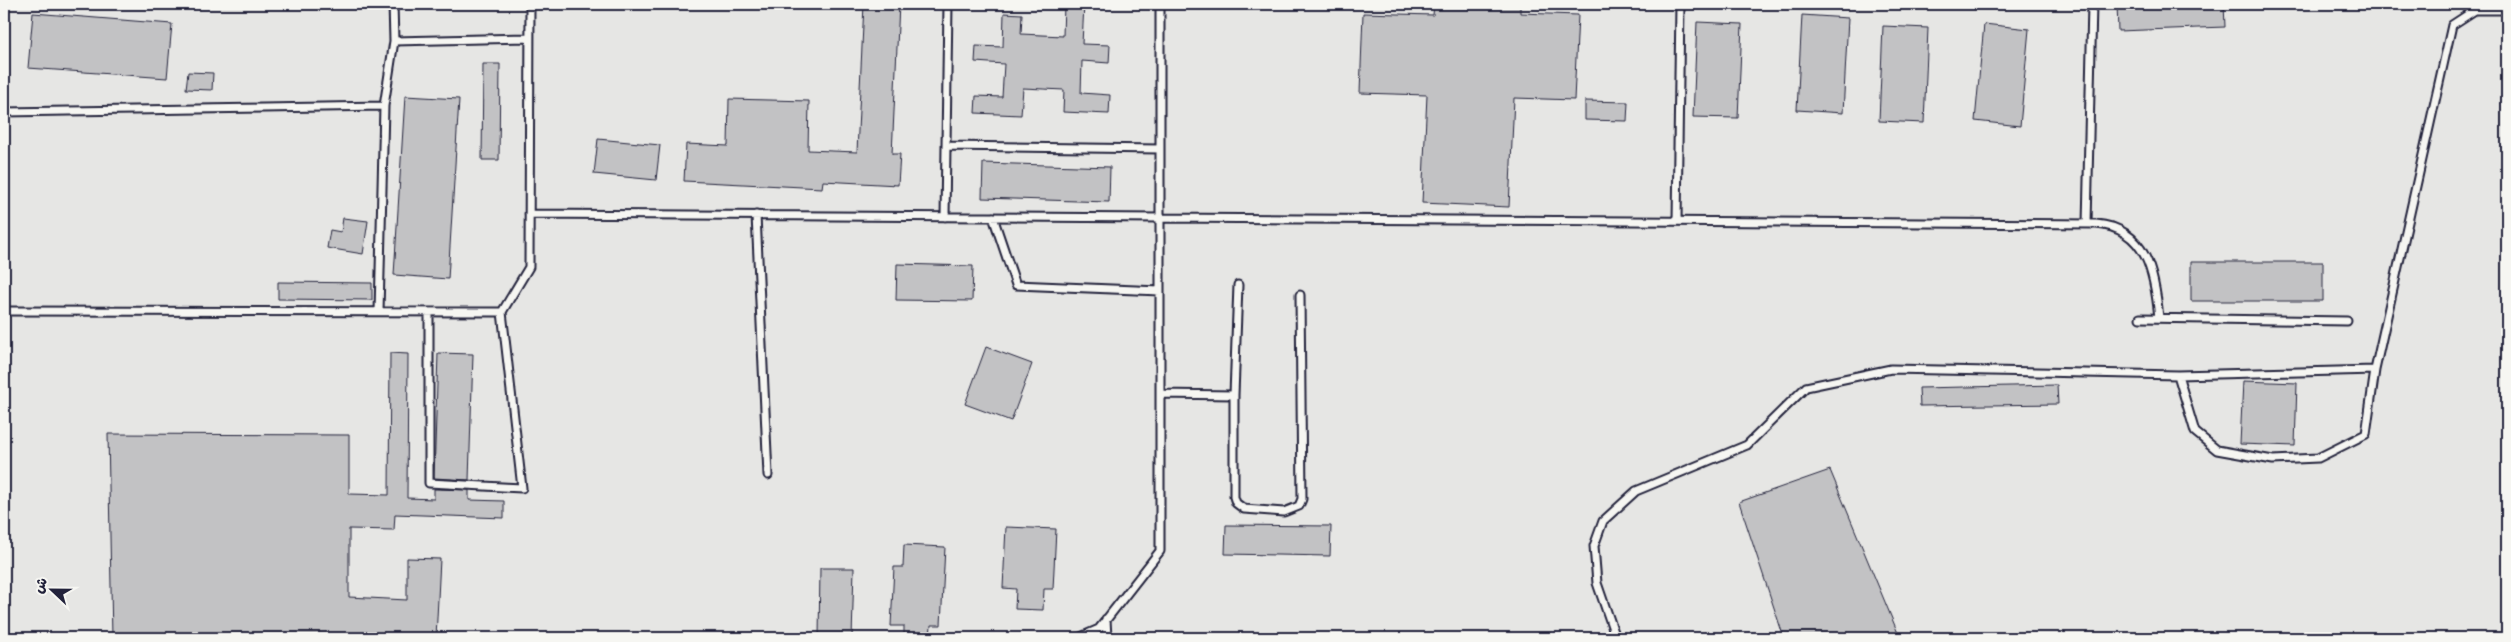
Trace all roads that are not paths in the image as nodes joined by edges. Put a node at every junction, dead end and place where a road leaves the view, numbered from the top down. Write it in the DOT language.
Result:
graph roads {
  1 [pos="393,4"];
  2 [pos="530,4"];
  3 [pos="948,4"];
  4 [pos="1160,4"];
  5 [pos="1680,4"];
  6 [pos="2092,4"];
  7 [pos="2507,10"];
  8 [pos="529,38"];
  9 [pos="394,41"];
  10 [pos="384,106"];
  11 [pos="4,112"];
  12 [pos="946,146"];
  13 [pos="1160,149"];
  14 [pos="529,214"];
  15 [pos="756,215"];
  16 [pos="945,216"];
  17 [pos="993,217"];
  18 [pos="1160,218"];
  19 [pos="1677,221"];
  20 [pos="2087,224"];
  21 [pos="1238,286"];
  22 [pos="1160,291"];
  23 [pos="1300,295"];
  24 [pos="4,311"];
  25 [pos="379,312"];
  26 [pos="429,312"];
  27 [pos="502,312"];
  28 [pos="2140,318"];
  29 [pos="2159,318"];
  30 [pos="2347,321"];
  31 [pos="2375,370"];
  32 [pos="2178,375"];
  33 [pos="1160,394"];
  34 [pos="1234,395"];
  35 [pos="768,474"];
  36 [pos="1106,619"];
  37 [pos="1078,638"];
  38 [pos="1107,638"];
  39 [pos="1616,638"];
  1 -- 9 [label="lane"];
  2 -- 8 [label="lane"];
  3 -- 12 [label="lane"];
  4 -- 13 [label="lane"];
  5 -- 19 [label="lane"];
  6 -- 20 [label="lane"];
  7 -- 31 [label="lane"];
  8 -- 9 [label="lane"];
  8 -- 14 [label="lane"];
  9 -- 10 [label="lane"];
  10 -- 11 [label="lane"];
  10 -- 25 [label="lane"];
  12 -- 13 [label="lane"];
  12 -- 16 [label="lane"];
  13 -- 18 [label="lane"];
  14 -- 15 [label="lane"];
  14 -- 27 [label="lane"];
  15 -- 16 [label="lane"];
  15 -- 35 [label="lane"];
  16 -- 17 [label="lane"];
  17 -- 18 [label="lane"];
  17 -- 22 [label="lane"];
  18 -- 19 [label="lane"];
  18 -- 22 [label="lane"];
  19 -- 20 [label="lane"];
  20 -- 29 [label="lane"];
  21 -- 34 [label="lane"];
  22 -- 33 [label="lane"];
  23 -- 34 [label="lane"];
  24 -- 25 [label="lane"];
  25 -- 26 [label="lane"];
  26 -- 27 [label="lane"];
  26 -- 27 [label="lane"];
  28 -- 29 [label="lane"];
  29 -- 30 [label="lane"];
  31 -- 32 [label="lane"];
  31 -- 32 [label="lane"];
  32 -- 39 [label="lane"];
  33 -- 34 [label="lane"];
  33 -- 36 [label="lane"];
  36 -- 37 [label="lane"];
  36 -- 38 [label="lane"];
}
